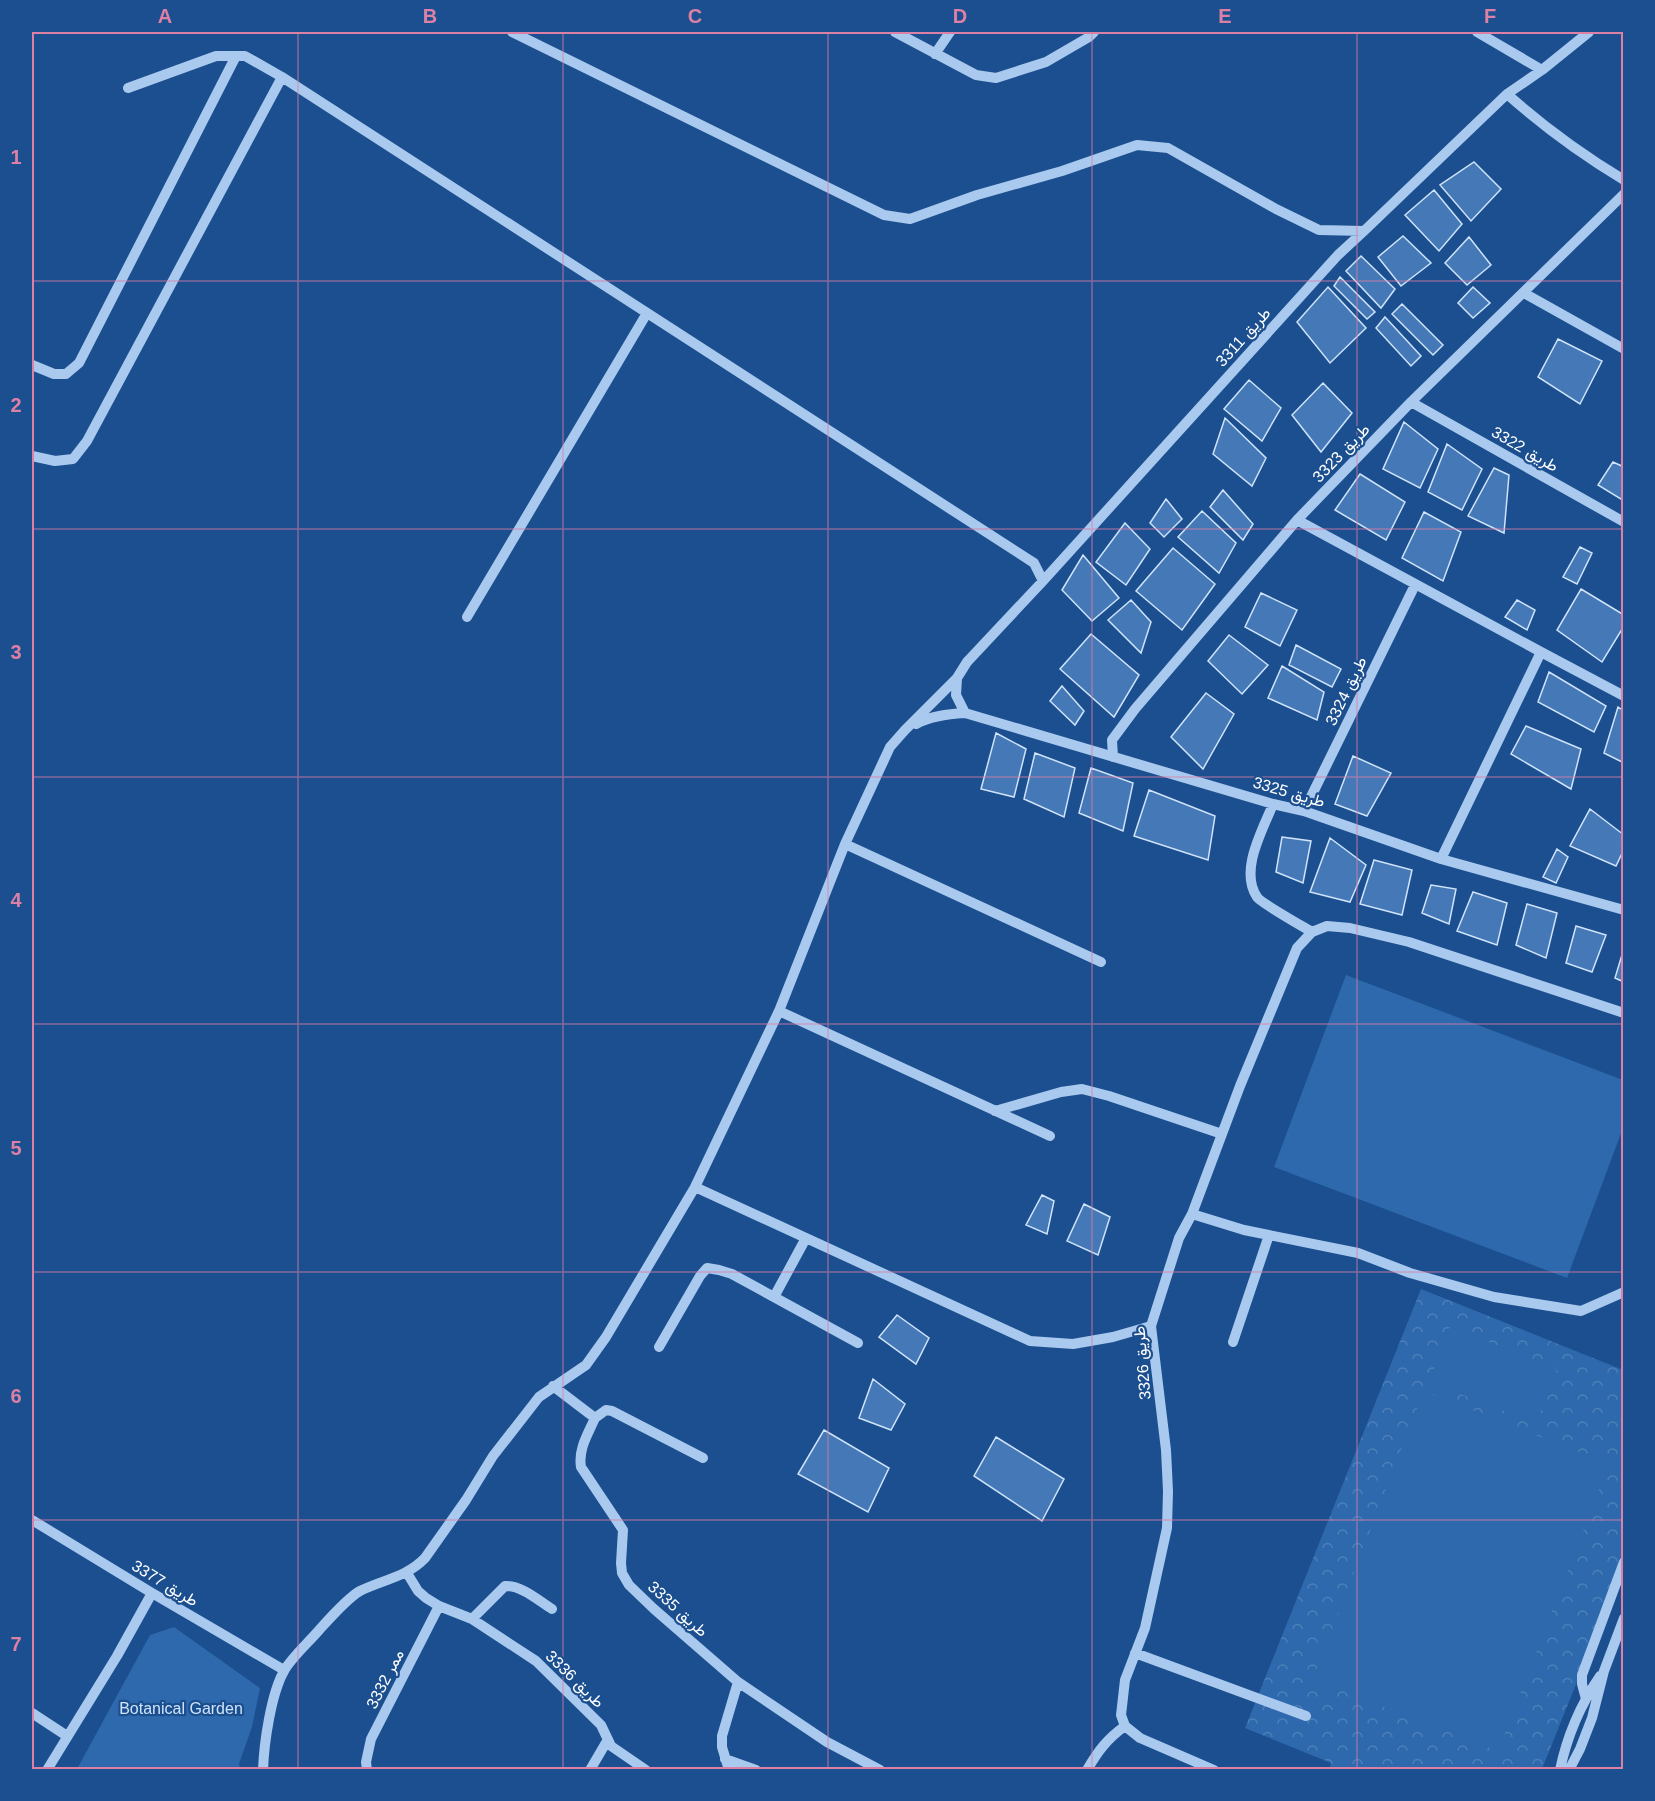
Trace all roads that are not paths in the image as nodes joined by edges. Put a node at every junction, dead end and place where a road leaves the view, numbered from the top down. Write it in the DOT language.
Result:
graph roads {
  1 [pos="512,32"];
  2 [pos="895,32"];
  3 [pos="950,32"];
  4 [pos="1094,32"];
  5 [pos="1477,32"];
  6 [pos="1589,32"];
  7 [pos="935,54"];
  8 [pos="236,56"];
  9 [pos="1542,70"];
  10 [pos="282,77"];
  11 [pos="128,88"];
  12 [pos="1507,94"];
  13 [pos="1623,180"];
  14 [pos="1623,194"];
  15 [pos="1364,231"];
  16 [pos="1524,293"];
  17 [pos="647,313"];
  18 [pos="1623,349"];
  19 [pos="32,365"];
  20 [pos="1411,402"];
  21 [pos="32,456"];
  22 [pos="1297,520"];
  23 [pos="1623,522"];
  24 [pos="1043,581"];
  25 [pos="1415,585"];
  26 [pos="467,617"];
  27 [pos="1540,652"];
  28 [pos="957,678"];
  29 [pos="1623,696"];
  30 [pos="964,713"];
  31 [pos="905,730"];
  32 [pos="1113,757"];
  33 [pos="1273,804"];
  34 [pos="1304,811"];
  35 [pos="845,843"];
  36 [pos="1442,859"];
  37 [pos="1623,910"];
  38 [pos="1311,932"];
  39 [pos="1101,962"];
  40 [pos="779,1011"];
  41 [pos="1623,1013"];
  42 [pos="995,1111"];
  43 [pos="1222,1134"];
  44 [pos="1050,1136"];
  45 [pos="695,1187"];
  46 [pos="1192,1214"];
  47 [pos="1269,1235"];
  48 [pos="806,1238"];
  49 [pos="1623,1292"];
  50 [pos="774,1297"];
  51 [pos="1151,1326"];
  52 [pos="1233,1342"];
  53 [pos="858,1343"];
  54 [pos="659,1347"];
  55 [pos="554,1386"];
  56 [pos="595,1418"];
  57 [pos="703,1458"];
  58 [pos="32,1520"];
  59 [pos="1623,1562"];
  60 [pos="407,1573"];
  61 [pos="152,1593"];
  62 [pos="439,1606"];
  63 [pos="552,1609"];
  64 [pos="1623,1618"];
  65 [pos="472,1619"];
  66 [pos="1135,1653"];
  67 [pos="284,1670"];
  68 [pos="1604,1671"];
  69 [pos="738,1682"];
  70 [pos="1586,1699"];
  71 [pos="32,1713"];
  72 [pos="1306,1716"];
  73 [pos="1125,1726"];
  74 [pos="67,1736"];
  75 [pos="607,1741"];
  76 [pos="727,1764"];
  77 [pos="858,1764"];
  78 [pos="47,1770"];
  79 [pos="263,1770"];
  80 [pos="367,1770"];
  81 [pos="590,1770"];
  82 [pos="646,1770"];
  83 [pos="756,1770"];
  84 [pos="880,1770"];
  85 [pos="1087,1770"];
  86 [pos="1214,1770"];
  87 [pos="1560,1770"];
  88 [pos="1569,1770"];
  1 -- 15 [label="street"];
  2 -- 7 [label="street"];
  3 -- 7 [label="street"];
  4 -- 7 [label="street"];
  5 -- 9 [label="street"];
  6 -- 9 [label="street, طريق 3311"];
  8 -- 10 [label="street"];
  8 -- 11 [label="street"];
  8 -- 19 [label="street"];
  9 -- 12 [label="street, طريق 3311"];
  10 -- 17 [label="street"];
  10 -- 21 [label="street"];
  12 -- 13 [label="street"];
  12 -- 15 [label="street, طريق 3311"];
  14 -- 16 [label="street, طريق 3323"];
  15 -- 24 [label="street, طريق 3311"];
  16 -- 18 [label="street"];
  16 -- 20 [label="street, طريق 3323"];
  17 -- 24 [label="street"];
  17 -- 26 [label="street"];
  20 -- 22 [label="street, طريق 3323"];
  20 -- 23 [label="street, طريق 3322"];
  22 -- 25 [label="street"];
  22 -- 32 [label="street, طريق 3323"];
  24 -- 28 [label="street, طريق 3311"];
  25 -- 27 [label="street"];
  25 -- 34 [label="street, طريق 3324"];
  27 -- 29 [label="street"];
  27 -- 36 [label="street"];
  28 -- 30 [label="street"];
  28 -- 31 [label="street, طريق 3311"];
  30 -- 31 [label="street"];
  30 -- 32 [label="street, طريق 3325"];
  31 -- 35 [label="street, طريق 3311"];
  32 -- 33 [label="street, طريق 3325"];
  33 -- 34 [label="street, طريق 3325"];
  33 -- 38 [label="street"];
  34 -- 36 [label="street, طريق 3325"];
  35 -- 39 [label="street"];
  35 -- 40 [label="street, طريق 3311"];
  36 -- 37 [label="street, طريق 3325"];
  38 -- 41 [label="street"];
  38 -- 43 [label="street, طريق 3326"];
  40 -- 42 [label="street"];
  40 -- 45 [label="street, طريق 3311"];
  42 -- 43 [label="street"];
  42 -- 44 [label="street"];
  43 -- 46 [label="street, طريق 3326"];
  45 -- 48 [label="street"];
  45 -- 55 [label="street, طريق 3311"];
  46 -- 47 [label="street"];
  46 -- 51 [label="street, طريق 3326"];
  47 -- 49 [label="street"];
  47 -- 52 [label="street"];
  48 -- 50 [label="street"];
  48 -- 51 [label="street"];
  50 -- 53 [label="street"];
  50 -- 54 [label="street"];
  51 -- 66 [label="street, طريق 3326"];
  55 -- 56 [label="street"];
  55 -- 60 [label="street, طريق 3311"];
  56 -- 57 [label="street"];
  56 -- 69 [label="street, طريق 3335"];
  58 -- 61 [label="street, طريق 3377"];
  59 -- 70 [label="street"];
  60 -- 62 [label="street, طريق 3336"];
  60 -- 67 [label="street"];
  61 -- 67 [label="street, طريق 3377"];
  61 -- 74 [label="street"];
  62 -- 65 [label="street, طريق 3336"];
  62 -- 80 [label="street, ممر 3332"];
  63 -- 65 [label="street"];
  64 -- 68 [label="street"];
  65 -- 75 [label="street, طريق 3336"];
  66 -- 72 [label="street"];
  66 -- 73 [label="street, طريق 3326"];
  67 -- 79 [label="street"];
  68 -- 70 [label="street"];
  68 -- 88 [label="street"];
  69 -- 76 [label="street"];
  69 -- 77 [label="street, طريق 3335"];
  70 -- 87 [label="street"];
  71 -- 74 [label="street"];
  73 -- 85 [label="street"];
  73 -- 86 [label="street"];
  74 -- 78 [label="street"];
  75 -- 81 [label="street"];
  75 -- 82 [label="street, طريق 3336"];
  76 -- 83 [label="street"];
  77 -- 84 [label="street, طريق 3335"];
}
